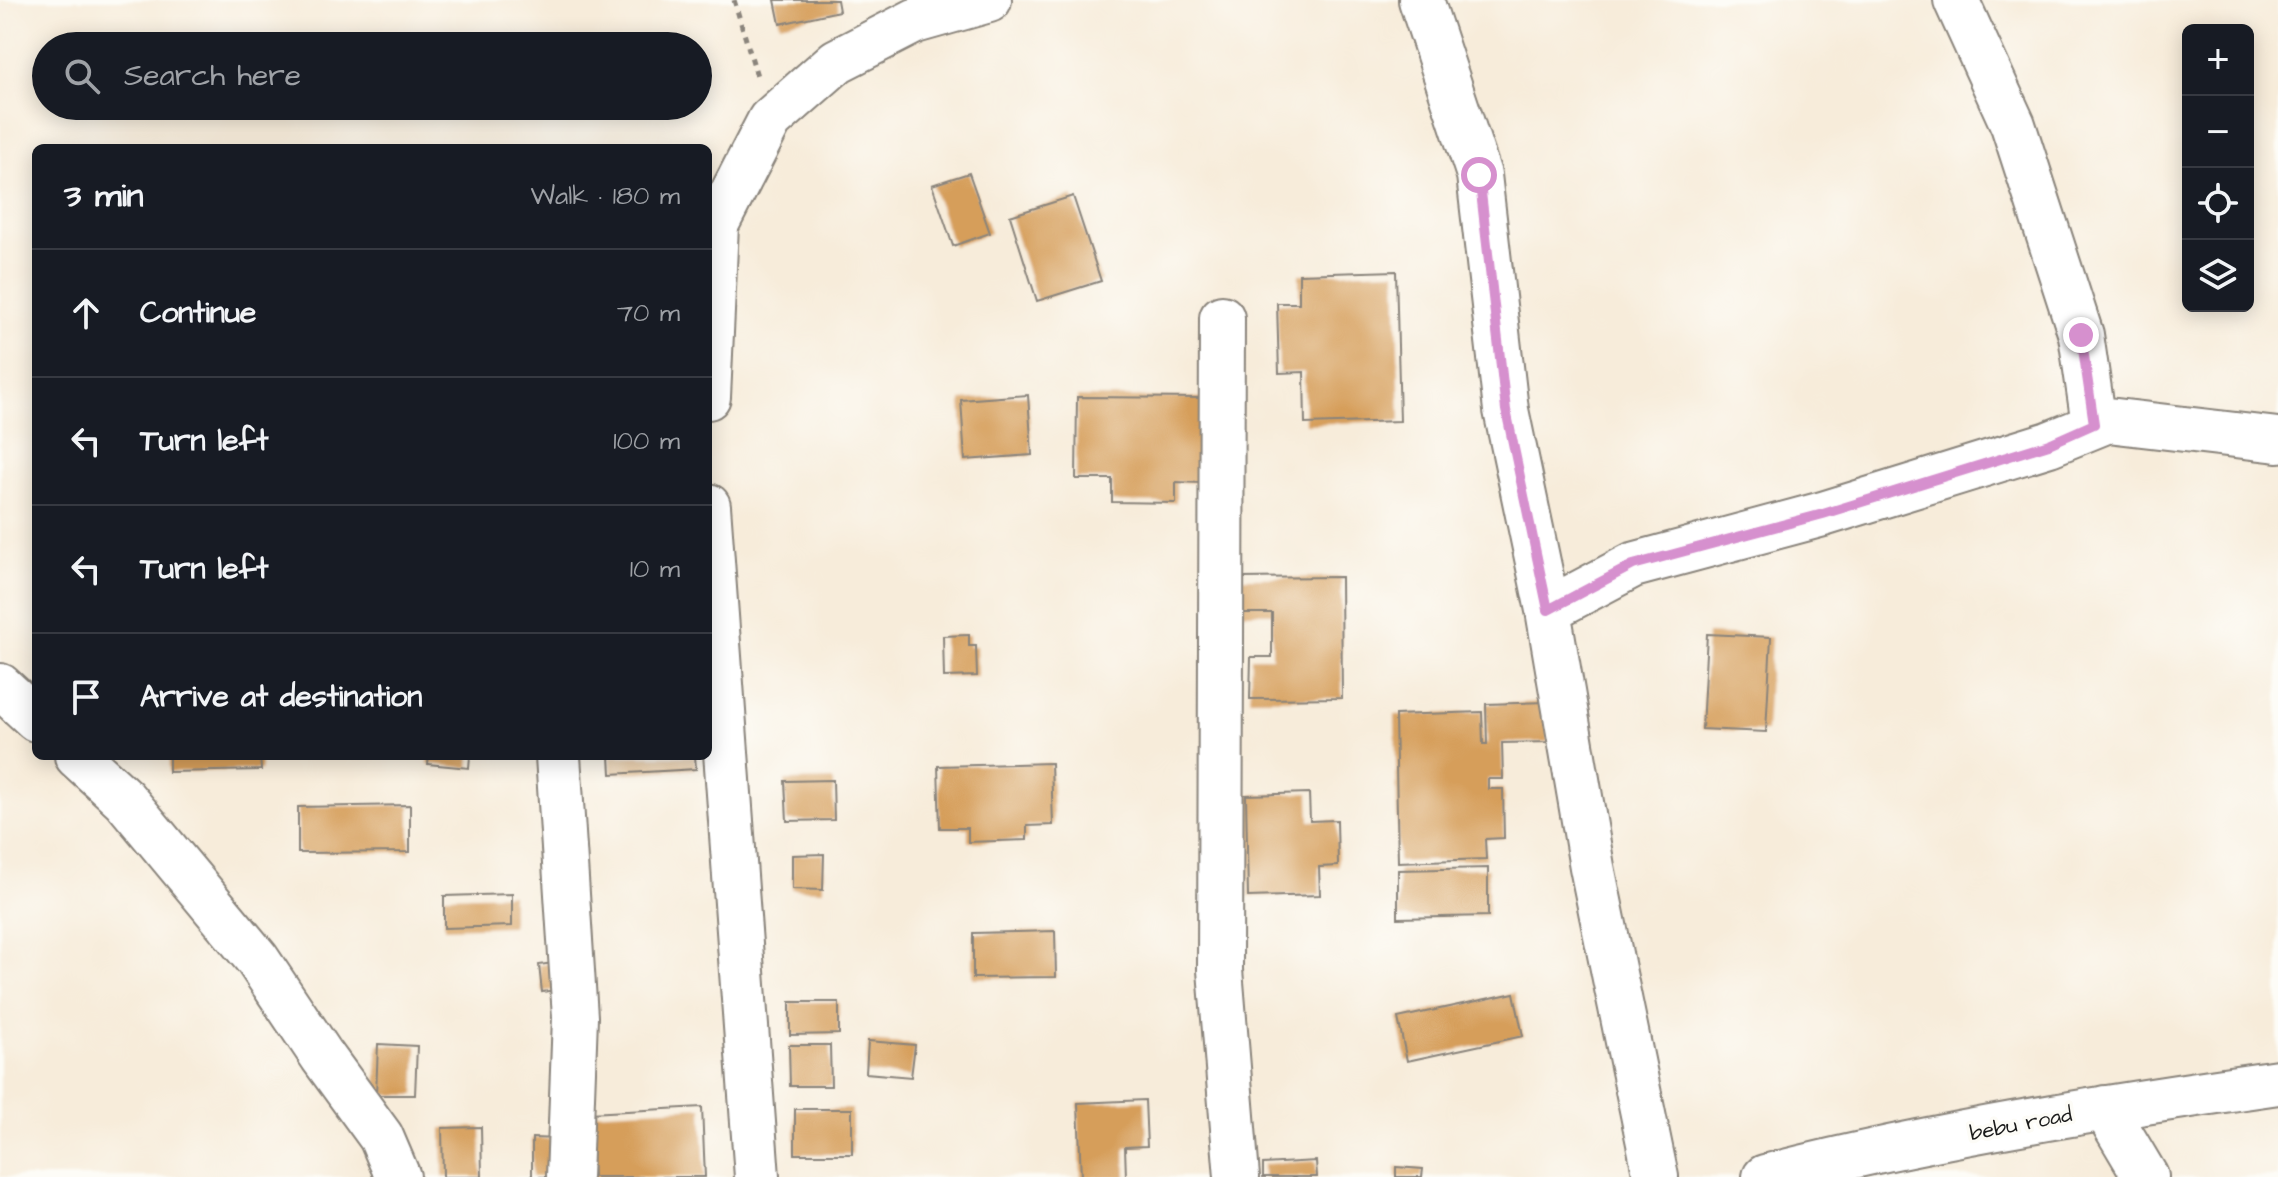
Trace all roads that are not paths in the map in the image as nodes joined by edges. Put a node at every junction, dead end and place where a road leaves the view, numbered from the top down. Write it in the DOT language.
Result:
graph roads {
  1 [pos="989,0"];
  2 [pos="1421,0"];
  3 [pos="1956,0"];
  4 [pos="712,311"];
  5 [pos="1222,318"];
  6 [pos="2094,424"];
  7 [pos="2278,440"];
  8 [pos="712,561"];
  9 [pos="1548,610"];
  10 [pos="0,686"];
  11 [pos="32,715"];
  12 [pos="81,760"];
  13 [pos="558,760"];
  14 [pos="2278,1082"];
  15 [pos="2105,1108"];
  16 [pos="398,1177"];
  17 [pos="569,1177"];
  18 [pos="757,1177"];
  19 [pos="1237,1177"];
  20 [pos="1656,1177"];
  21 [pos="1765,1177"];
  22 [pos="2146,1177"];
  1 -- 4 [label="street"];
  2 -- 9 [label="street"];
  3 -- 6 [label="street"];
  5 -- 19 [label="street"];
  6 -- 7 [label="street"];
  6 -- 9 [label="street"];
  8 -- 18 [label="street"];
  9 -- 20 [label="street"];
  10 -- 11 [label="street"];
  12 -- 16 [label="street"];
  13 -- 17 [label="street"];
  14 -- 15 [label="street, bebu road"];
  15 -- 21 [label="street, bebu road"];
  15 -- 22 [label="street"];
}
